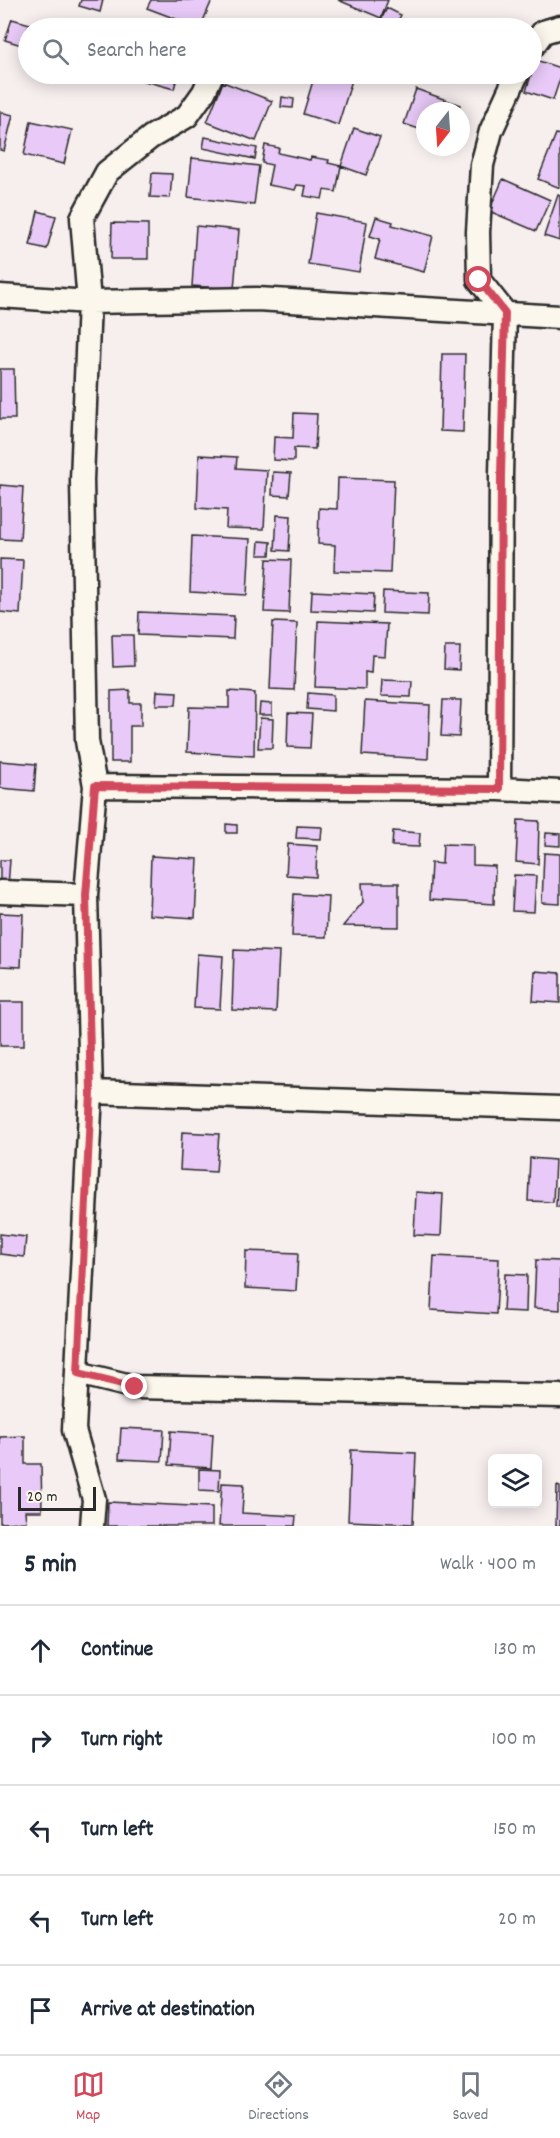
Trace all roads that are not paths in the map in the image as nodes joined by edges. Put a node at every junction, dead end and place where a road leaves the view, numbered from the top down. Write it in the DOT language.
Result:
graph roads {
  1 [pos="560,27"];
  2 [pos="542,33"];
  3 [pos="208,84"];
  4 [pos="512,84"];
  5 [pos="0,296"];
  6 [pos="89,302"];
  7 [pos="505,313"];
  8 [pos="560,317"];
  9 [pos="95,786"];
  10 [pos="499,789"];
  11 [pos="560,792"];
  12 [pos="0,892"];
  13 [pos="86,895"];
  14 [pos="91,1092"];
  15 [pos="560,1108"];
  16 [pos="78,1373"];
  17 [pos="560,1396"];
  18 [pos="92,1526"];
  1 -- 2 [label="street"];
  3 -- 6 [label="street"];
  4 -- 7 [label="street"];
  5 -- 6 [label="street"];
  6 -- 7 [label="street"];
  6 -- 9 [label="street"];
  7 -- 8 [label="street"];
  7 -- 10 [label="street"];
  9 -- 10 [label="street"];
  9 -- 13 [label="street"];
  10 -- 11 [label="street"];
  12 -- 13 [label="street"];
  13 -- 14 [label="street"];
  14 -- 15 [label="street"];
  14 -- 16 [label="street"];
  16 -- 17 [label="street"];
  16 -- 18 [label="street"];
}
